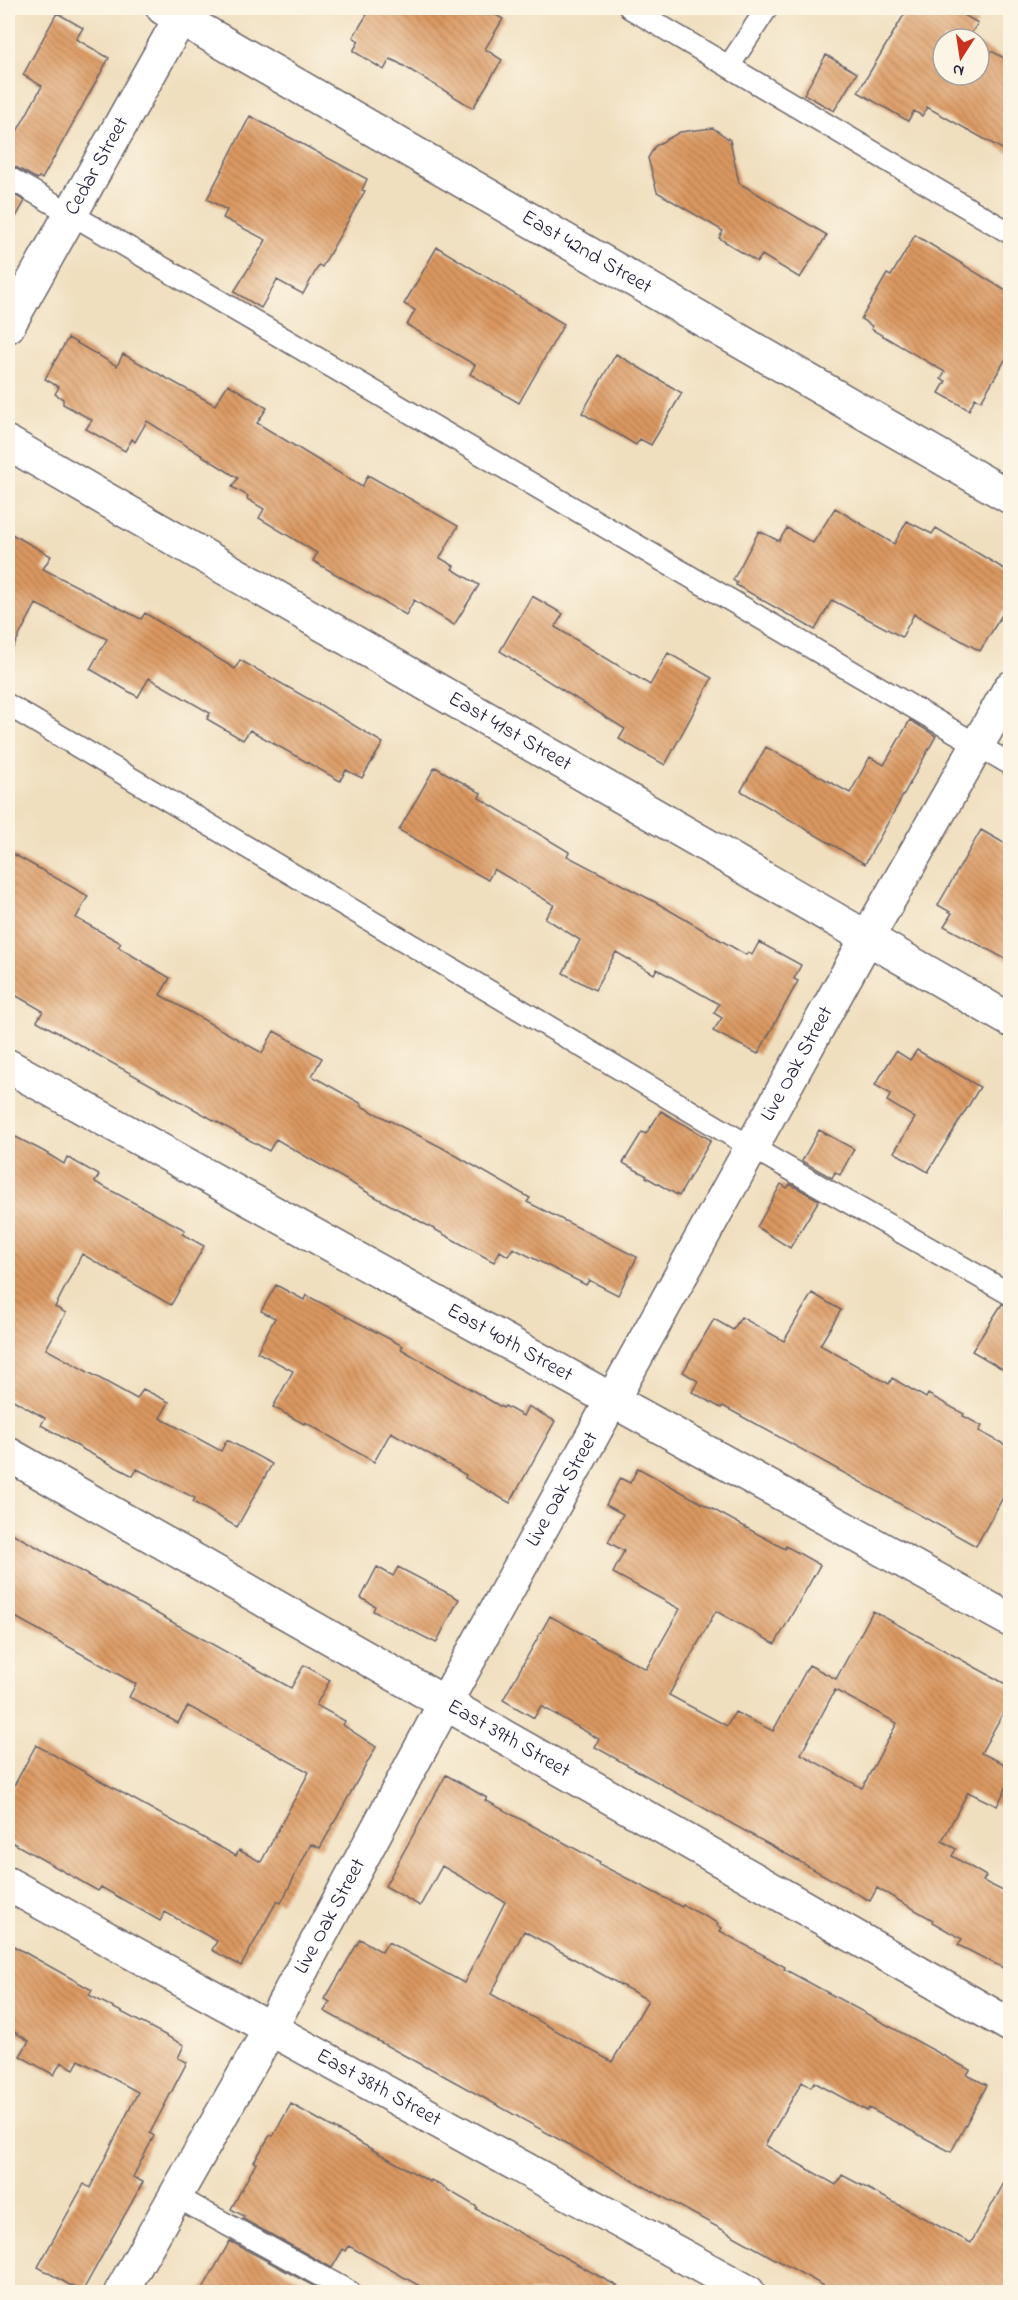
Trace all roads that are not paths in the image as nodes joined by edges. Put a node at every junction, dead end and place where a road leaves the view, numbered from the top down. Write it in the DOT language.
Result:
graph roads {
  1 [pos="630,8"];
  2 [pos="767,8"];
  3 [pos="176,11"];
  4 [pos="729,66"];
  5 [pos="8,177"];
  6 [pos="70,214"];
  7 [pos="1011,233"];
  8 [pos="8,326"];
  9 [pos="8,443"];
  10 [pos="1011,497"];
  11 [pos="1011,688"];
  12 [pos="8,705"];
  13 [pos="978,745"];
  14 [pos="1011,764"];
  15 [pos="867,938"];
  16 [pos="1011,1020"];
  17 [pos="8,1066"];
  18 [pos="751,1146"];
  19 [pos="1011,1294"];
  20 [pos="612,1400"];
  21 [pos="8,1454"];
  22 [pos="1011,1620"];
  23 [pos="445,1703"];
  24 [pos="8,1884"];
  25 [pos="1011,2025"];
  26 [pos="270,2029"];
  27 [pos="176,2196"];
  28 [pos="121,2292"];
  29 [pos="350,2292"];
  30 [pos="748,2292"];
  1 -- 4 [label="lane"];
  2 -- 4 [label="lane"];
  3 -- 6 [label="street, Cedar Street"];
  3 -- 10 [label="street, East 42nd Street"];
  4 -- 7 [label="lane"];
  5 -- 6 [label="lane"];
  6 -- 8 [label="street, Cedar Street"];
  6 -- 13 [label="lane"];
  9 -- 15 [label="street, East 41st Street"];
  11 -- 13 [label="street, Live Oak Street"];
  12 -- 18 [label="lane"];
  13 -- 14 [label="lane"];
  13 -- 15 [label="street, Live Oak Street"];
  15 -- 16 [label="street, East 41st Street"];
  15 -- 18 [label="street, Live Oak Street"];
  17 -- 20 [label="street, East 40th Street"];
  18 -- 19 [label="lane"];
  18 -- 20 [label="street, Live Oak Street"];
  20 -- 22 [label="street, East 40th Street"];
  20 -- 23 [label="street, Live Oak Street"];
  21 -- 23 [label="street, East 39th Street"];
  23 -- 25 [label="street, East 39th Street"];
  23 -- 26 [label="street, Live Oak Street"];
  24 -- 26 [label="street, East 38th Street"];
  26 -- 27 [label="street, Live Oak Street"];
  26 -- 30 [label="street, East 38th Street"];
  27 -- 28 [label="street, Live Oak Street"];
  27 -- 29 [label="lane"];
}
